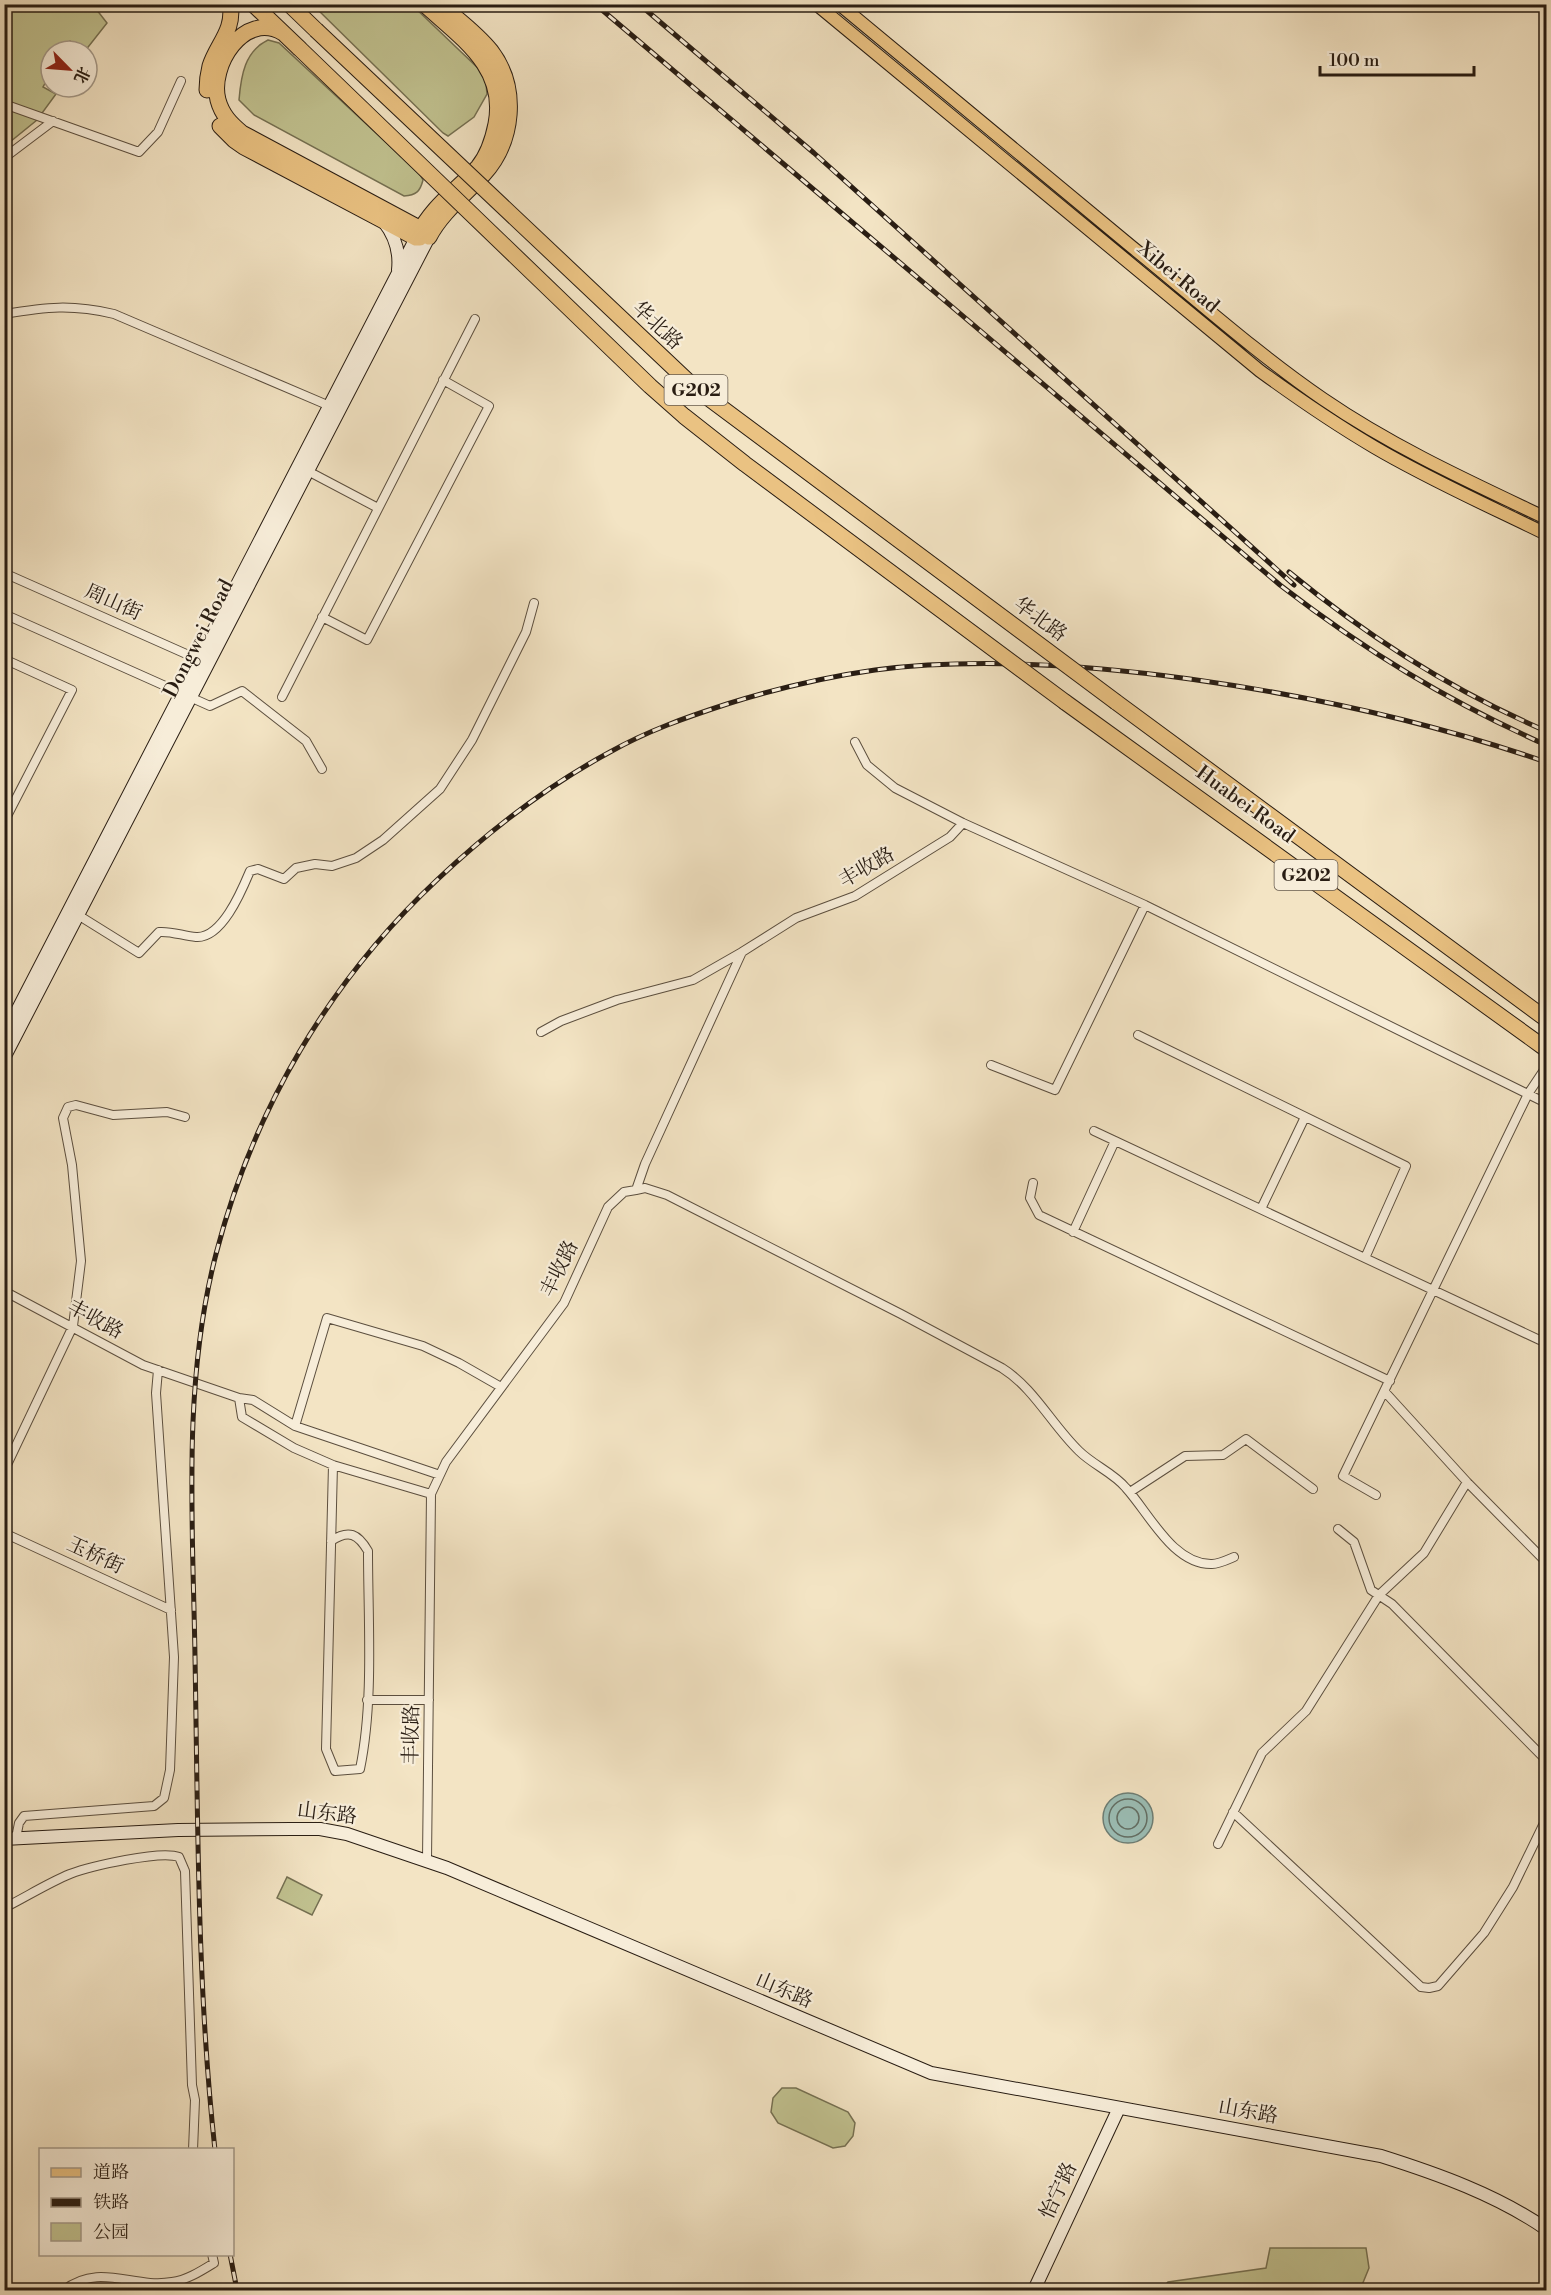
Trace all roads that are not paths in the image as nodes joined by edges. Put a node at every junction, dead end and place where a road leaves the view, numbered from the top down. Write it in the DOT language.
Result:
graph roads {
  1 [pos="230,4"];
  2 [pos="253,4"];
  3 [pos="289,4"];
  4 [pos="424,4"];
  5 [pos="440,4"];
  6 [pos="816,4"];
  7 [pos="839,4"];
  8 [pos="283,33"];
  9 [pos="181,81"];
  10 [pos="4,104"];
  11 [pos="53,121"];
  12 [pos="4,158"];
  13 [pos="441,201"];
  14 [pos="385,216"];
  15 [pos="422,235"];
  16 [pos="397,275"];
  17 [pos="4,314"];
  18 [pos="475,319"];
  19 [pos="443,380"];
  20 [pos="334,408"];
  21 [pos="303,468"];
  22 [pos="378,508"];
  23 [pos="1546,518"];
  24 [pos="1546,534"];
  25 [pos="4,573"];
  26 [pos="534,603"];
  27 [pos="4,614"];
  28 [pos="322,617"];
  29 [pos="4,659"];
  30 [pos="203,662"];
  31 [pos="186,695"];
  32 [pos="282,697"];
  33 [pos="1116,702"];
  34 [pos="855,742"];
  35 [pos="322,768"];
  36 [pos="4,822"];
  37 [pos="963,823"];
  38 [pos="1146,905"];
  39 [pos="78,915"];
  40 [pos="742,952"];
  41 [pos="1546,1019"];
  42 [pos="541,1032"];
  43 [pos="1138,1035"];
  44 [pos="4,1036"];
  45 [pos="1546,1048"];
  46 [pos="4,1058"];
  47 [pos="991,1065"];
  48 [pos="1546,1066"];
  49 [pos="1528,1094"];
  50 [pos="1546,1103"];
  51 [pos="185,1117"];
  52 [pos="1305,1117"];
  53 [pos="1095,1131"];
  54 [pos="1115,1141"];
  55 [pos="1033,1183"];
  56 [pos="636,1190"];
  57 [pos="1261,1209"];
  58 [pos="1073,1232"];
  59 [pos="1365,1257"];
  60 [pos="1433,1289"];
  61 [pos="4,1291"];
  62 [pos="73,1326"];
  63 [pos="1546,1343"];
  64 [pos="158,1370"];
  65 [pos="1390,1381"];
  66 [pos="501,1387"];
  67 [pos="1385,1392"];
  68 [pos="238,1398"];
  69 [pos="295,1426"];
  70 [pos="333,1465"];
  71 [pos="4,1471"];
  72 [pos="440,1474"];
  73 [pos="1467,1482"];
  74 [pos="1313,1489"];
  75 [pos="1130,1492"];
  76 [pos="431,1494"];
  77 [pos="1376,1495"];
  78 [pos="1338,1529"];
  79 [pos="4,1533"];
  80 [pos="331,1541"];
  81 [pos="1234,1557"];
  82 [pos="1546,1562"];
  83 [pos="1379,1595"];
  84 [pos="171,1610"];
  85 [pos="367,1700"];
  86 [pos="429,1700"];
  87 [pos="1546,1760"];
  88 [pos="1233,1812"];
  89 [pos="1546,1819"];
  90 [pos="10,1838"];
  91 [pos="1218,1844"];
  92 [pos="427,1860"];
  93 [pos="4,1908"];
  94 [pos="1119,2108"];
  95 [pos="193,2148"];
  96 [pos="1546,2229"];
  97 [pos="212,2256"];
  98 [pos="64,2290"];
  99 [pos="1034,2290"];
  1 -- 14 [label="highway"];
  2 -- 8 [label="highway"];
  3 -- 33 [label="highway, 华北路 / G202, bridge"];
  4 -- 13 [label="highway"];
  5 -- 15 [label="highway"];
  6 -- 24 [label="main road, Xibei Road"];
  7 -- 23 [label="main road, Xibei Road"];
  8 -- 14 [label="highway"];
  8 -- 45 [label="highway, Huabei Road / G202, bridge"];
  9 -- 11 [label="street"];
  10 -- 11 [label="street"];
  11 -- 12 [label="street"];
  13 -- 14 [label="highway"];
  13 -- 15 [label="highway"];
  14 -- 15 [label="highway"];
  14 -- 16 [label="main road"];
  15 -- 16 [label="main road, Dongwei Road"];
  15 -- 20 [label="main road, Dongwei Road"];
  16 -- 20 [label="main road, Dongwei Road"];
  17 -- 20 [label="street"];
  18 -- 19 [label="street"];
  19 -- 22 [label="street"];
  19 -- 28 [label="street"];
  20 -- 21 [label="main road, Dongwei Road"];
  21 -- 22 [label="street"];
  21 -- 30 [label="main road, Dongwei Road"];
  22 -- 28 [label="street"];
  25 -- 30 [label="street, 周山街"];
  26 -- 39 [label="street"];
  27 -- 31 [label="street"];
  28 -- 32 [label="street"];
  29 -- 36 [label="street"];
  30 -- 31 [label="main road, Dongwei Road"];
  31 -- 35 [label="street"];
  31 -- 39 [label="main road, Dongwei Road"];
  31 -- 44 [label="main road, Dongwei Road"];
  33 -- 41 [label="highway, Huabei Road / G202"];
  34 -- 37 [label="street"];
  37 -- 38 [label="street"];
  37 -- 40 [label="street, 丰收路"];
  38 -- 47 [label="street"];
  38 -- 49 [label="street"];
  39 -- 46 [label="main road, Dongwei Road"];
  40 -- 42 [label="street, 丰收路"];
  40 -- 56 [label="street"];
  43 -- 52 [label="street"];
  48 -- 49 [label="street"];
  49 -- 50 [label="street"];
  49 -- 60 [label="street"];
  51 -- 62 [label="street"];
  52 -- 57 [label="street"];
  52 -- 59 [label="street"];
  53 -- 54 [label="street"];
  54 -- 57 [label="street"];
  54 -- 58 [label="street"];
  55 -- 58 [label="street"];
  56 -- 66 [label="street, 丰收路"];
  56 -- 75 [label="street"];
  57 -- 59 [label="street"];
  58 -- 65 [label="street"];
  59 -- 60 [label="street"];
  60 -- 63 [label="street"];
  60 -- 65 [label="street"];
  61 -- 62 [label="street, 丰收路"];
  62 -- 64 [label="street, 丰收路"];
  62 -- 71 [label="street"];
  64 -- 68 [label="street, 丰收路"];
  64 -- 84 [label="street"];
  65 -- 67 [label="street"];
  66 -- 69 [label="street"];
  66 -- 72 [label="street, 丰收路"];
  67 -- 73 [label="street"];
  67 -- 77 [label="street"];
  68 -- 69 [label="street, 丰收路"];
  68 -- 70 [label="street"];
  69 -- 72 [label="street, 丰收路"];
  70 -- 76 [label="street"];
  70 -- 80 [label="street"];
  72 -- 76 [label="street, 丰收路"];
  73 -- 82 [label="street"];
  73 -- 83 [label="street"];
  74 -- 75 [label="street"];
  75 -- 81 [label="street"];
  76 -- 86 [label="street, 丰收路"];
  78 -- 83 [label="street"];
  79 -- 84 [label="street, 玉桥街"];
  80 -- 85 [label="street"];
  80 -- 85 [label="street"];
  83 -- 87 [label="street"];
  83 -- 88 [label="street"];
  84 -- 90 [label="street"];
  85 -- 86 [label="street"];
  86 -- 92 [label="street, 丰收路"];
  88 -- 89 [label="street"];
  88 -- 91 [label="street"];
  90 -- 92 [label="main road, 山东路"];
  92 -- 94 [label="main road, 山东路"];
  93 -- 95 [label="street"];
  94 -- 96 [label="main road, 山东路"];
  94 -- 99 [label="main road, 怡宁路"];
  97 -- 98 [label="street"];
}
